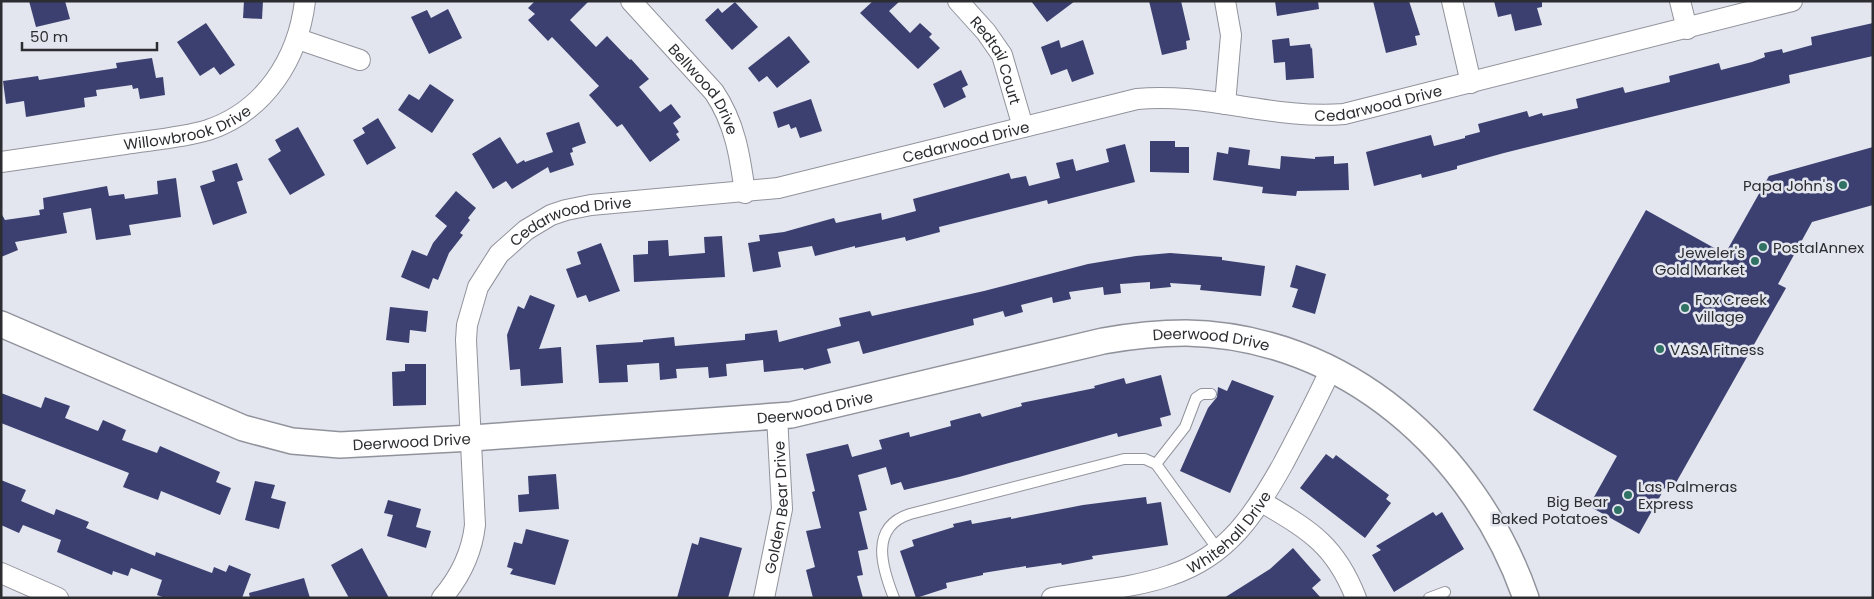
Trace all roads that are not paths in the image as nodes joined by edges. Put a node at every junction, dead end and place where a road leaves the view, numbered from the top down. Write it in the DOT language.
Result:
graph roads {
  1 [pos="305,1"];
  2 [pos="631,1"];
  3 [pos="958,1"];
  4 [pos="1225,1"];
  5 [pos="1452,1"];
  6 [pos="1680,1"];
  7 [pos="1792,1"];
  8 [pos="1687,29"];
  9 [pos="298,39"];
  10 [pos="360,60"];
  11 [pos="1472,83"];
  12 [pos="1225,104"];
  13 [pos="1023,127"];
  14 [pos="1,162"];
  15 [pos="745,193"];
  16 [pos="1,324"];
  17 [pos="1330,369"];
  18 [pos="1211,394"];
  19 [pos="777,416"];
  20 [pos="472,438"];
  21 [pos="1156,464"];
  22 [pos="1262,502"];
  23 [pos="1219,550"];
  24 [pos="1,572"];
  25 [pos="1444,592"];
  26 [pos="58,598"];
  27 [pos="442,598"];
  28 [pos="764,598"];
  29 [pos="894,598"];
  30 [pos="1052,598"];
  31 [pos="1356,598"];
  32 [pos="1429,598"];
  33 [pos="1526,598"];
  1 -- 9 [label="street, Willowbrook Drive"];
  2 -- 15 [label="street, Bellwood Drive"];
  3 -- 13 [label="street, Redtail Court"];
  4 -- 12 [label="street"];
  5 -- 11 [label="street"];
  6 -- 8 [label="street"];
  7 -- 8 [label="street, Cedarwood Drive"];
  8 -- 11 [label="street, Cedarwood Drive"];
  9 -- 10 [label="street"];
  9 -- 14 [label="street, Willowbrook Drive"];
  11 -- 12 [label="street, Cedarwood Drive"];
  12 -- 13 [label="street, Cedarwood Drive"];
  13 -- 15 [label="street, Cedarwood Drive"];
  15 -- 20 [label="street, Cedarwood Drive"];
  16 -- 20 [label="street, Deerwood Drive"];
  17 -- 19 [label="street, Deerwood Drive"];
  17 -- 22 [label="street, Whitehall Drive"];
  17 -- 33 [label="street, Deerwood Drive"];
  18 -- 21 [label="lane"];
  19 -- 20 [label="street, Deerwood Drive"];
  19 -- 28 [label="street, Golden Bear Drive"];
  20 -- 27 [label="street, Cedarwood Drive"];
  21 -- 23 [label="lane"];
  21 -- 29 [label="lane"];
  22 -- 23 [label="street, Whitehall Drive"];
  22 -- 31 [label="street"];
  23 -- 30 [label="street, Whitehall Drive"];
  24 -- 26 [label="street"];
  25 -- 32 [label="lane"];
}
